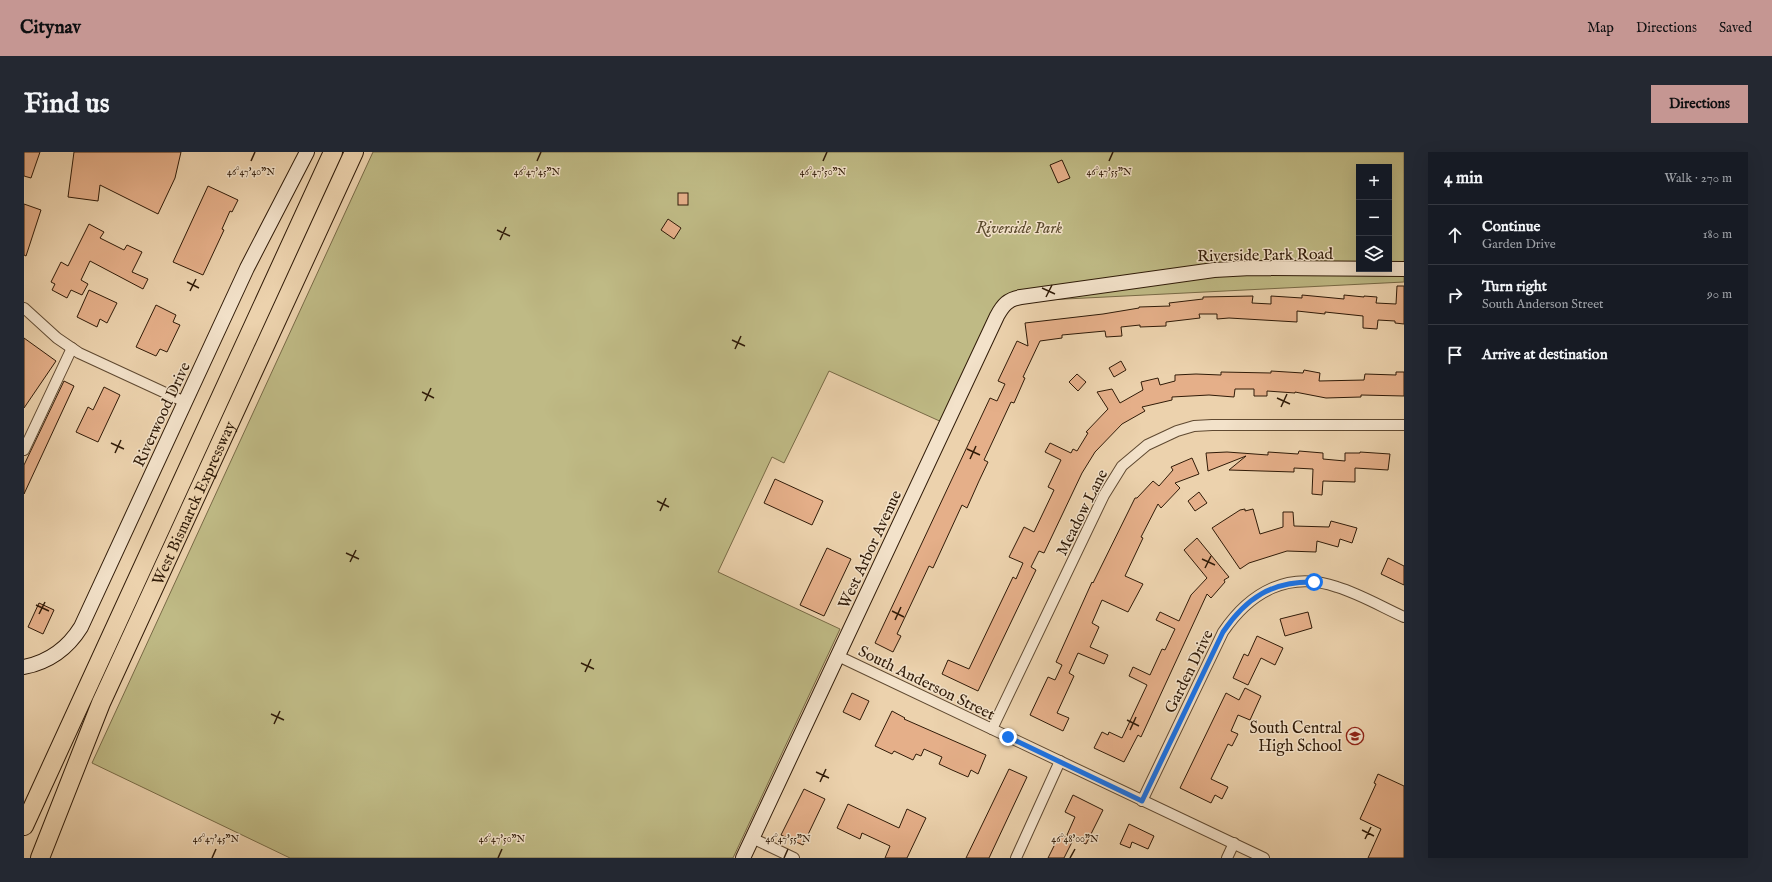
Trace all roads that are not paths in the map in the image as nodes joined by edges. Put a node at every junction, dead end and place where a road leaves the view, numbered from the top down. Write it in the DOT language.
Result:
graph roads {
  1 [pos="307,152"];
  2 [pos="332,152"];
  3 [pos="354,152"];
  4 [pos="1404,269"];
  5 [pos="1057,292"];
  6 [pos="24,308"];
  7 [pos="72,348"];
  8 [pos="185,402"];
  9 [pos="1404,425"];
  10 [pos="24,450"];
  11 [pos="1404,617"];
  12 [pos="838,656"];
  13 [pos="24,667"];
  14 [pos="992,729"];
  15 [pos="1060,761"];
  16 [pos="1142,801"];
  17 [pos="24,826"];
  18 [pos="752,838"];
  19 [pos="1234,843"];
  20 [pos="40,858"];
  21 [pos="743,858"];
  22 [pos="794,858"];
  23 [pos="1016,858"];
  24 [pos="1227,858"];
  25 [pos="1264,858"];
  1 -- 8 [label="main road, Riverwood Drive"];
  2 -- 17 [label="highway, West Bismarck Expressway"];
  3 -- 20 [label="highway, West Bismarck Expressway"];
  4 -- 5 [label="main road, Riverside Park Road"];
  5 -- 12 [label="main road, West Arbor Avenue"];
  6 -- 7 [label="street"];
  7 -- 8 [label="street"];
  7 -- 10 [label="street"];
  8 -- 13 [label="main road, Riverwood Drive"];
  9 -- 14 [label="street, Meadow Lane"];
  11 -- 16 [label="street, Garden Drive"];
  12 -- 14 [label="street, South Anderson Street"];
  12 -- 18 [label="main road, West Arbor Avenue"];
  14 -- 15 [label="street, South Anderson Street"];
  15 -- 16 [label="street, South Anderson Street"];
  15 -- 23 [label="street"];
  16 -- 19 [label="street, South Anderson Street"];
  18 -- 21 [label="main road, West Arbor Avenue"];
  18 -- 22 [label="street"];
  19 -- 24 [label="street"];
  19 -- 25 [label="street, South Anderson Street"];
}
